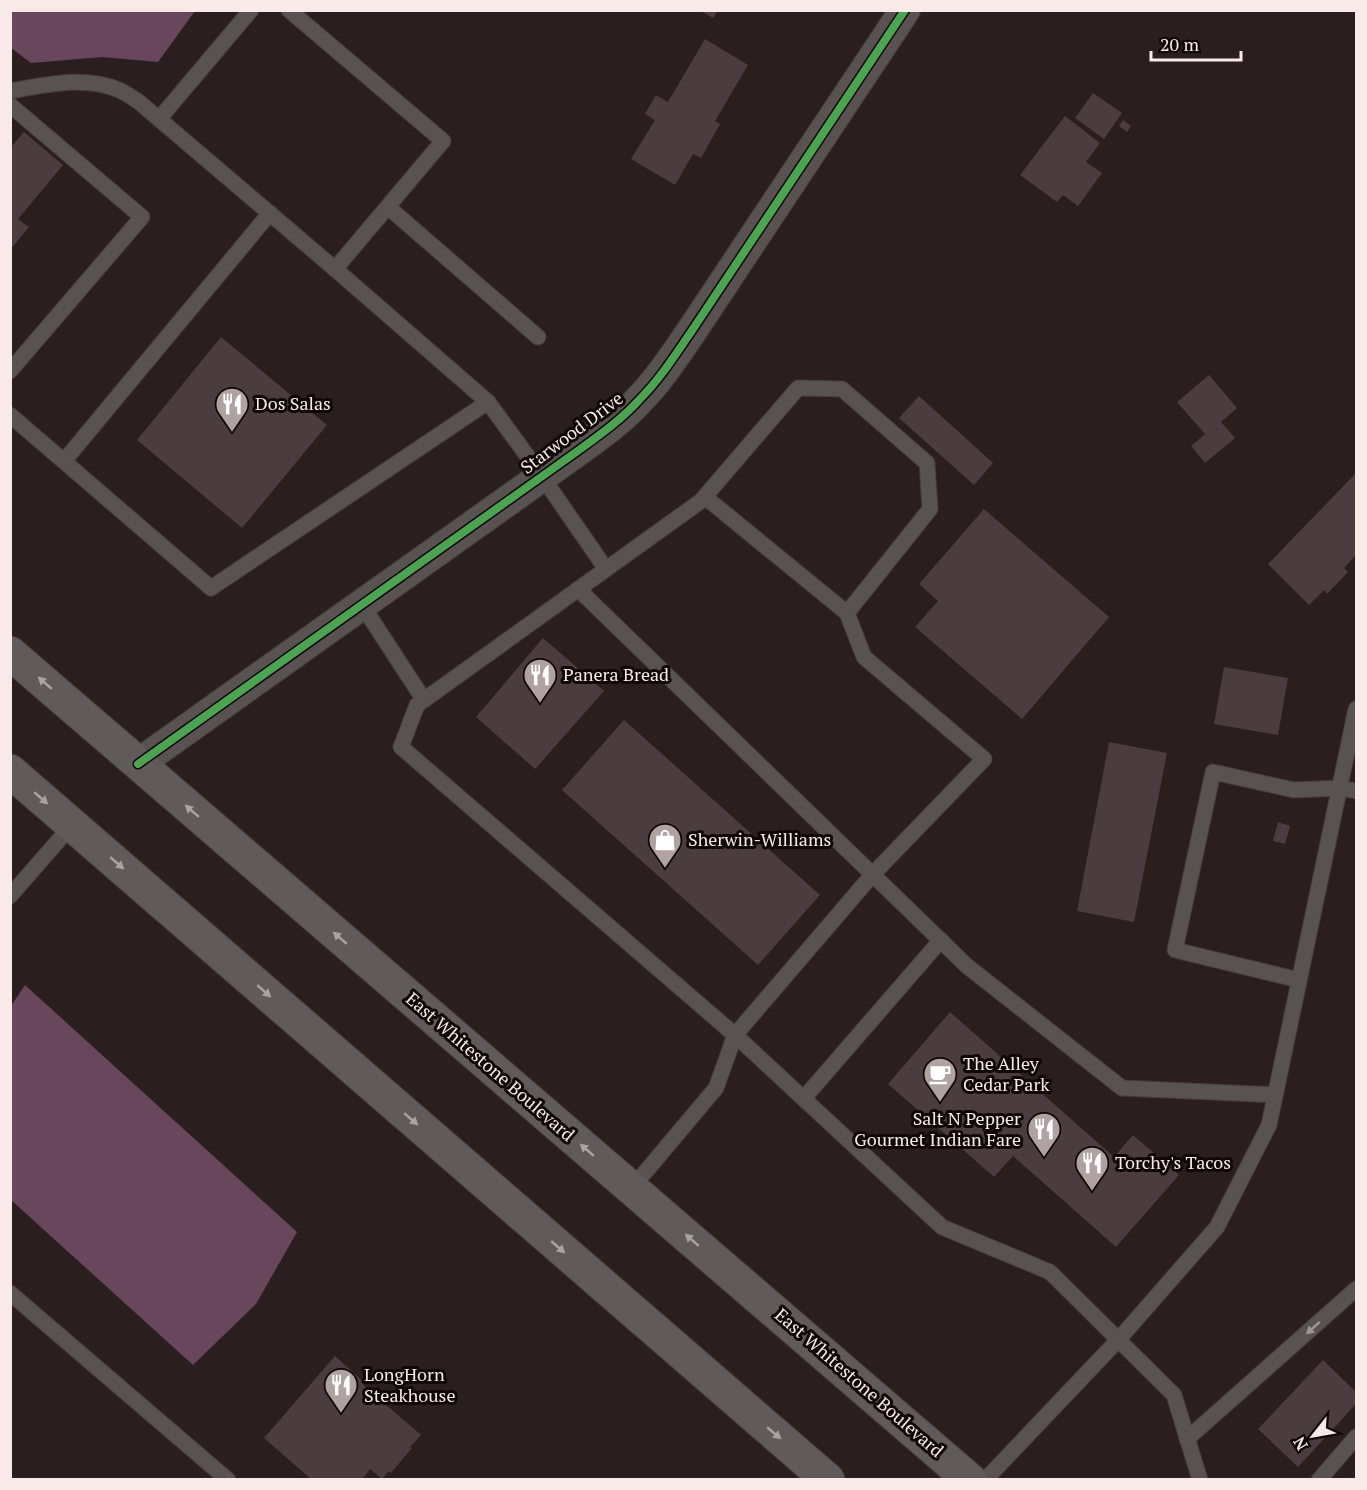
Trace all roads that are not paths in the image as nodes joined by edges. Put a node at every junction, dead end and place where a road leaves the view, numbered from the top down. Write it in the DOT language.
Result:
graph roads {
  1 [pos="251,10"];
  2 [pos="289,10"];
  3 [pos="905,10"];
  4 [pos="10,91"];
  5 [pos="10,105"];
  6 [pos="159,119"];
  7 [pos="388,207"];
  8 [pos="270,213"];
  9 [pos="335,269"];
  10 [pos="538,337"];
  11 [pos="10,372"];
  12 [pos="488,402"];
  13 [pos="10,415"];
  14 [pos="64,461"];
  15 [pos="541,475"];
  16 [pos="705,496"];
  17 [pos="606,569"];
  18 [pos="578,589"];
  19 [pos="362,604"];
  20 [pos="847,613"];
  21 [pos="10,653"];
  22 [pos="424,700"];
  23 [pos="1356,710"];
  24 [pos="138,765"];
  25 [pos="10,771"];
  26 [pos="1340,788"];
  27 [pos="1356,791"];
  28 [pos="72,825"];
  29 [pos="873,874"];
  30 [pos="10,896"];
  31 [pos="941,940"];
  32 [pos="1299,980"];
  33 [pos="735,1035"];
  34 [pos="1275,1095"];
  35 [pos="804,1098"];
  36 [pos="631,1188"];
  37 [pos="1356,1289"];
  38 [pos="10,1293"];
  39 [pos="1119,1339"];
  40 [pos="1356,1437"];
  41 [pos="1187,1439"];
  42 [pos="228,1479"];
  43 [pos="828,1479"];
  44 [pos="970,1479"];
  45 [pos="985,1479"];
  46 [pos="1200,1479"];
  47 [pos="1319,1479"];
  1 -- 6 [label="lane"];
  2 -- 7 [label="lane"];
  3 -- 15 [label="street, Starwood Drive"];
  4 -- 6 [label="lane"];
  5 -- 11 [label="lane"];
  6 -- 8 [label="lane"];
  7 -- 9 [label="lane"];
  7 -- 10 [label="lane"];
  8 -- 9 [label="lane"];
  8 -- 14 [label="lane"];
  9 -- 12 [label="lane"];
  12 -- 14 [label="lane"];
  12 -- 15 [label="lane"];
  13 -- 14 [label="lane"];
  15 -- 17 [label="lane"];
  15 -- 19 [label="street, Starwood Drive"];
  16 -- 17 [label="lane"];
  16 -- 20 [label="lane"];
  16 -- 20 [label="lane"];
  17 -- 18 [label="lane"];
  18 -- 22 [label="lane"];
  18 -- 29 [label="lane"];
  19 -- 22 [label="lane"];
  19 -- 24 [label="street, Starwood Drive"];
  20 -- 29 [label="lane"];
  24 -- 21 [label="main road, East Whitestone Boulevard, one-way"];
  22 -- 33 [label="lane"];
  23 -- 26 [label="lane"];
  36 -- 24 [label="main road, East Whitestone Boulevard, one-way"];
  25 -- 28 [label="main road, one-way"];
  26 -- 27 [label="lane"];
  26 -- 32 [label="lane"];
  26 -- 32 [label="lane"];
  28 -- 30 [label="lane"];
  28 -- 43 [label="main road, one-way"];
  29 -- 31 [label="lane"];
  29 -- 33 [label="lane"];
  31 -- 34 [label="lane"];
  31 -- 35 [label="lane"];
  32 -- 34 [label="lane"];
  33 -- 35 [label="lane"];
  33 -- 36 [label="lane"];
  34 -- 39 [label="lane"];
  35 -- 39 [label="lane"];
  44 -- 36 [label="main road, East Whitestone Boulevard, one-way"];
  37 -- 41 [label="lane, one-way"];
  38 -- 42 [label="lane"];
  39 -- 41 [label="lane"];
  39 -- 45 [label="lane"];
  40 -- 47 [label="lane"];
  41 -- 46 [label="lane"];
}
